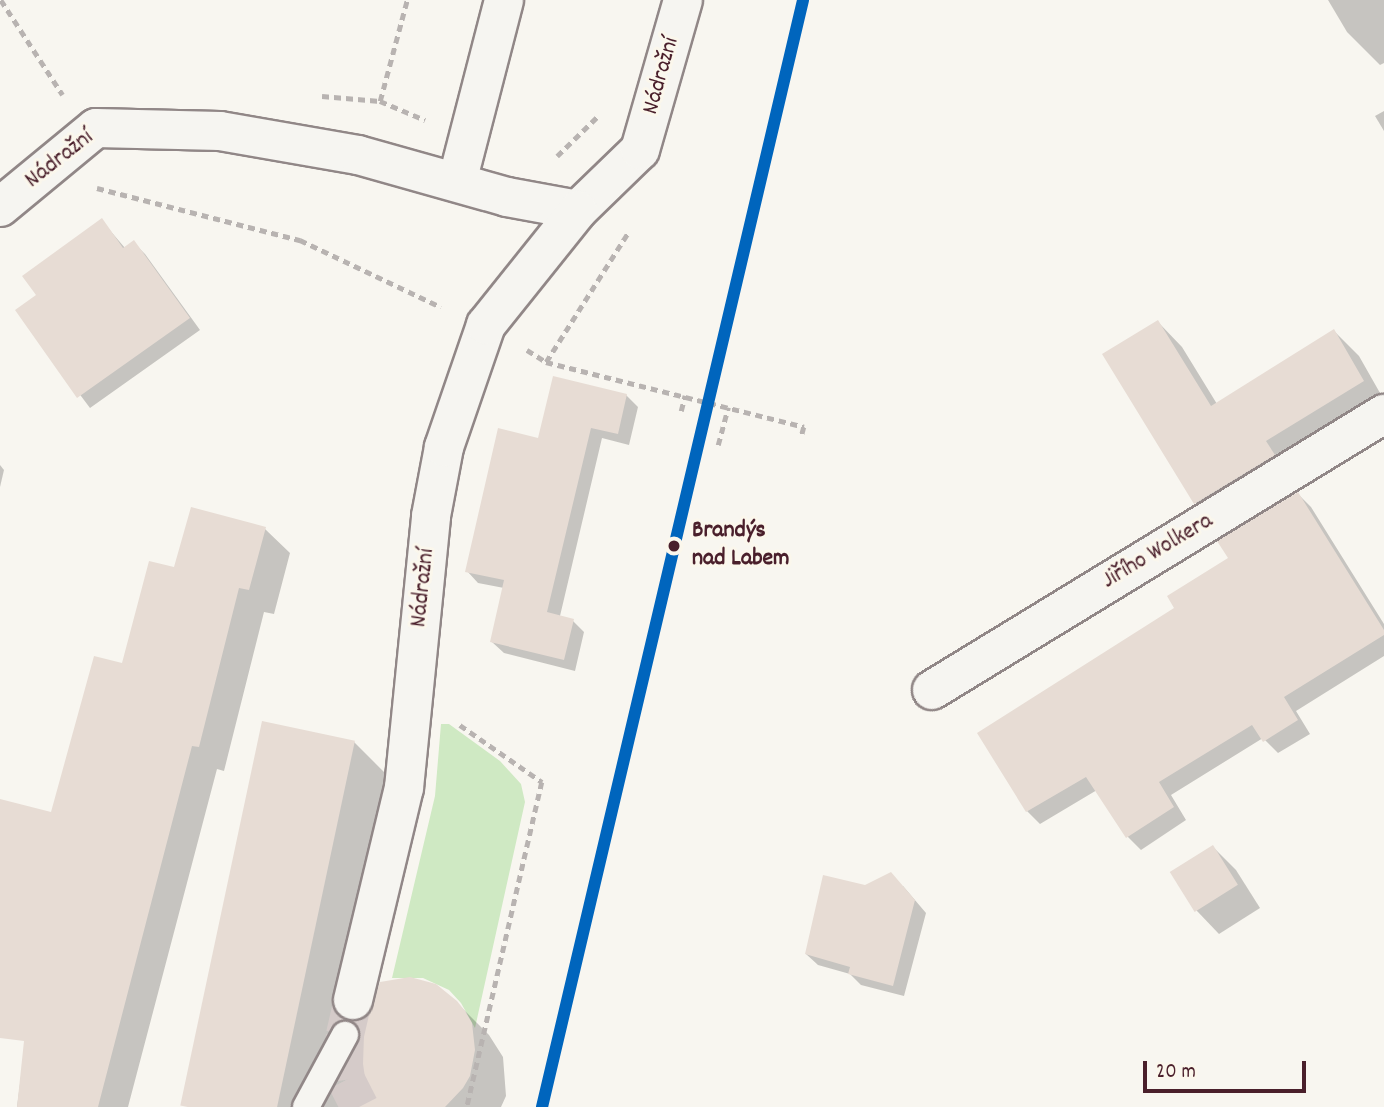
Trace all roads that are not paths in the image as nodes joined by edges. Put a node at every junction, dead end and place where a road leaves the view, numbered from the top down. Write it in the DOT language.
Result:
graph roads {
  1 [pos="503,0"];
  2 [pos="683,0"];
  3 [pos="457,182"];
  4 [pos="0,207"];
  5 [pos="578,210"];
  6 [pos="1384,414"];
  7 [pos="932,690"];
  8 [pos="349,1017"];
  9 [pos="306,1107"];
  1 -- 3 [label="street"];
  2 -- 5 [label="street, Nádražní"];
  3 -- 4 [label="street, Nádražní"];
  3 -- 5 [label="street, Nádražní"];
  5 -- 8 [label="street, Nádražní"];
  6 -- 7 [label="street, Jiřího Wolkera"];
  8 -- 9 [label="lane"];
}
